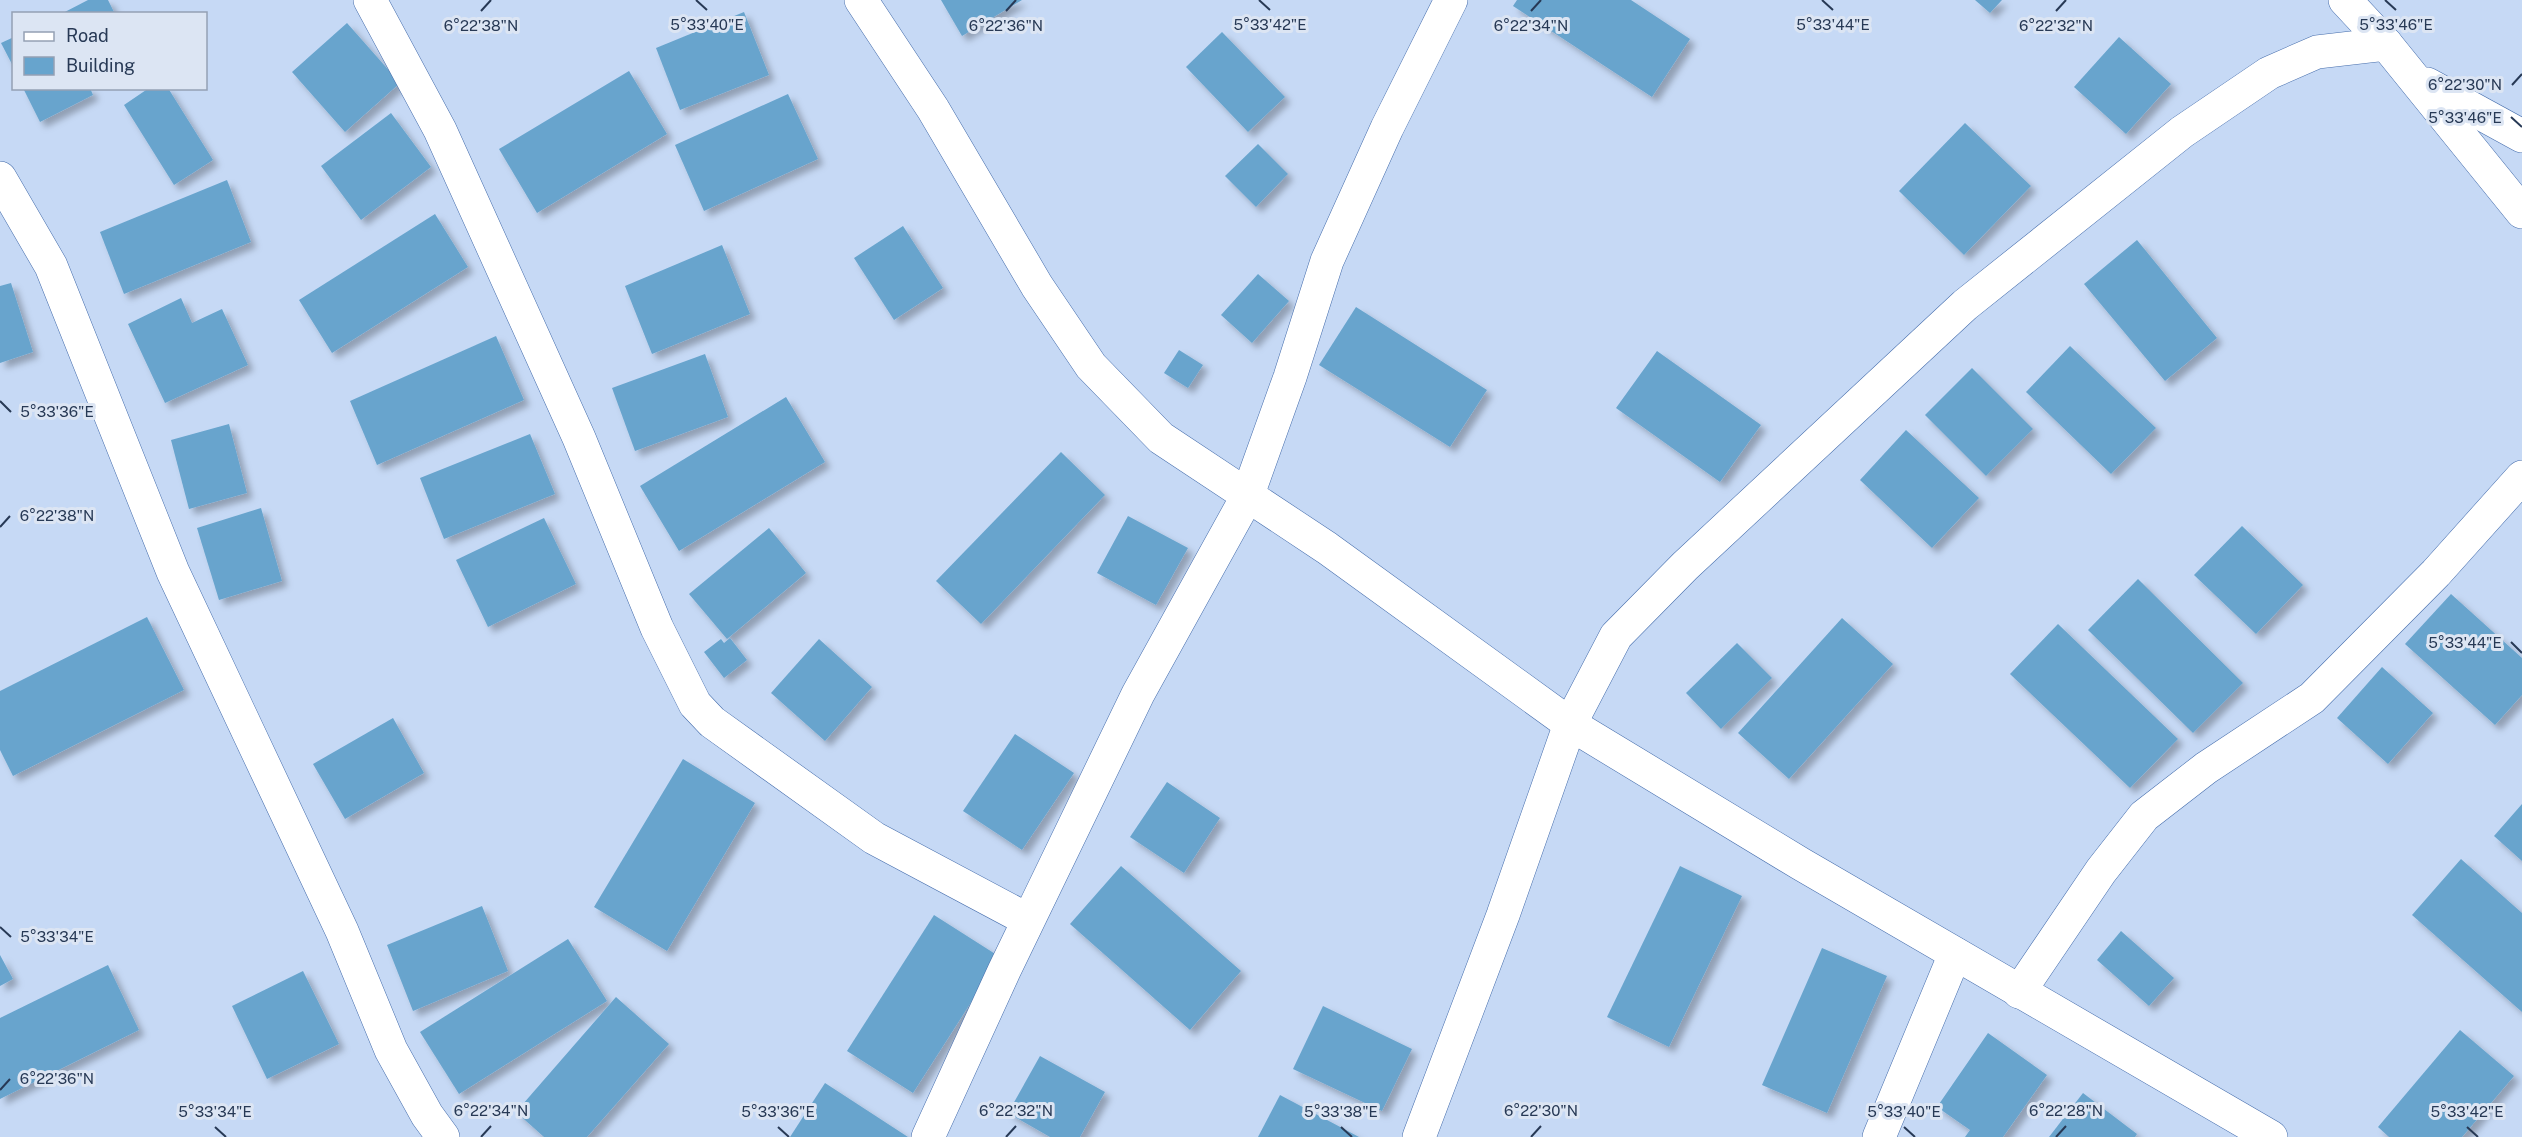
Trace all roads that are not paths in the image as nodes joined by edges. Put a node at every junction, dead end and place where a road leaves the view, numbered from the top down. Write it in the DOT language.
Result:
graph roads {
  1 [pos="370,0"];
  2 [pos="861,0"];
  3 [pos="1451,0"];
  4 [pos="2345,0"];
  5 [pos="2386,44"];
  6 [pos="2412,76"];
  7 [pos="2522,136"];
  8 [pos="0,178"];
  9 [pos="2522,212"];
  10 [pos="2522,477"];
  11 [pos="1247,497"];
  12 [pos="1570,724"];
  13 [pos="1028,920"];
  14 [pos="1955,954"];
  15 [pos="2019,992"];
  16 [pos="443,1137"];
  17 [pos="928,1137"];
  18 [pos="1419,1137"];
  19 [pos="1879,1137"];
  20 [pos="2271,1137"];
  1 -- 13 [label="street"];
  2 -- 11 [label="street"];
  3 -- 11 [label="street"];
  4 -- 5 [label="street"];
  5 -- 6 [label="street"];
  5 -- 12 [label="street"];
  6 -- 7 [label="street"];
  6 -- 9 [label="street"];
  8 -- 16 [label="street"];
  10 -- 15 [label="street"];
  11 -- 12 [label="street"];
  11 -- 13 [label="street"];
  12 -- 14 [label="street"];
  12 -- 18 [label="street"];
  13 -- 17 [label="street"];
  14 -- 15 [label="street"];
  14 -- 19 [label="street"];
  15 -- 20 [label="street"];
}
